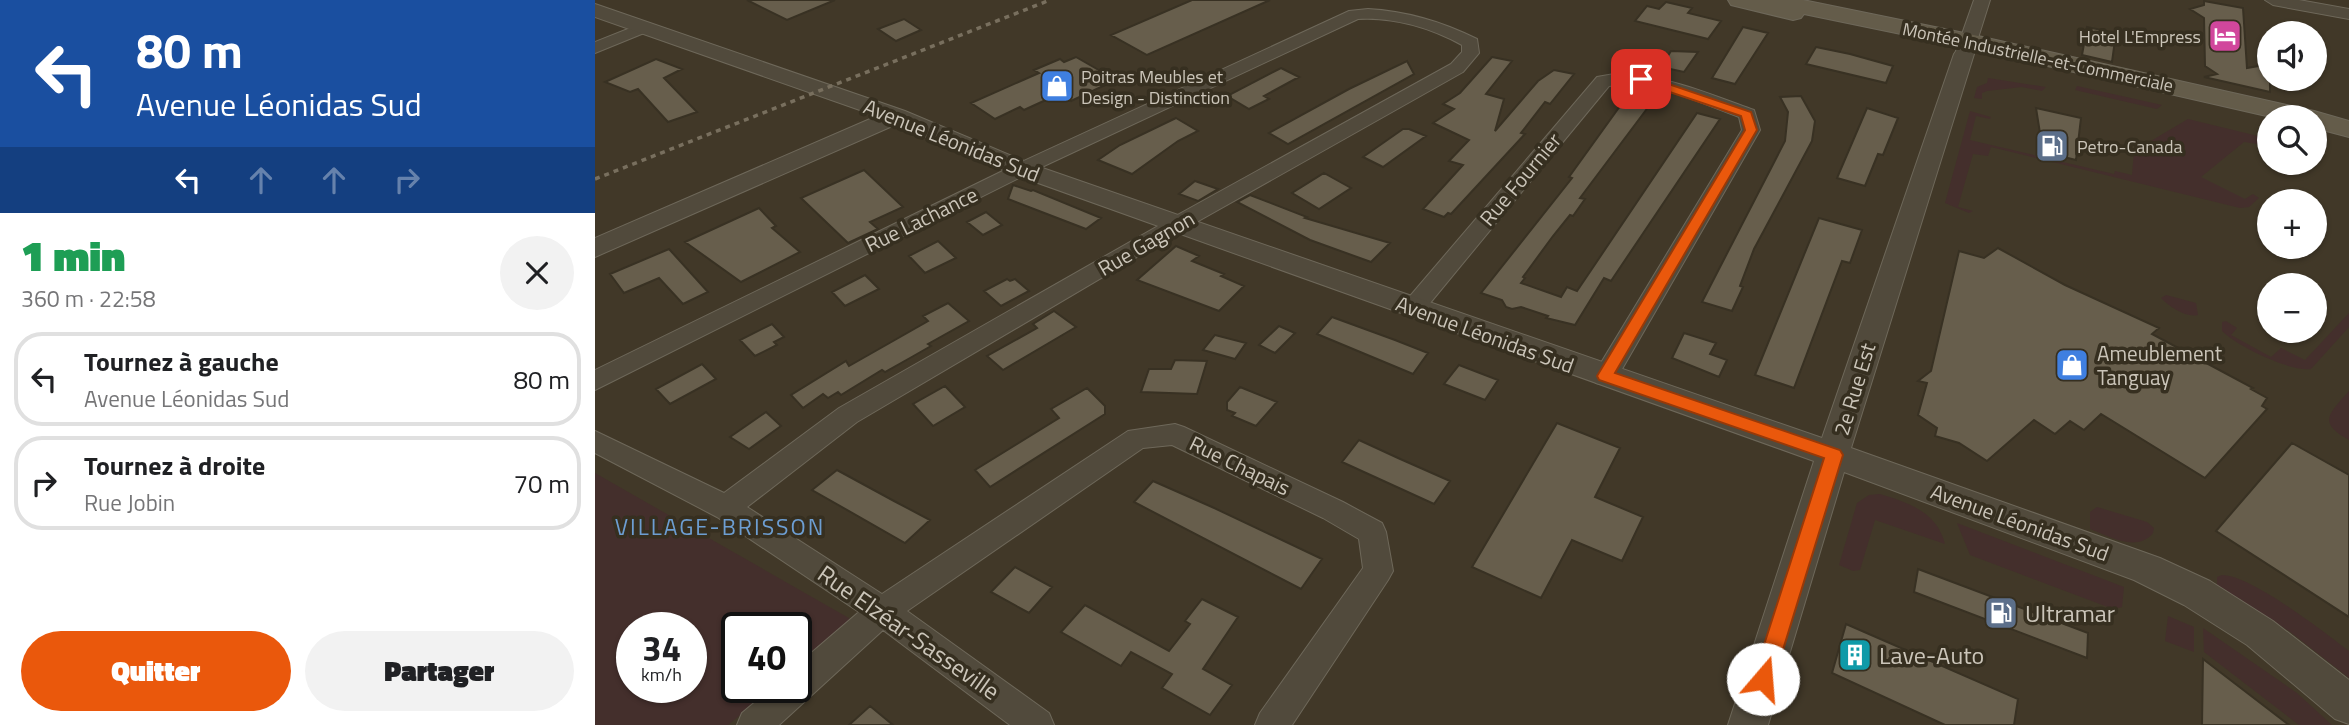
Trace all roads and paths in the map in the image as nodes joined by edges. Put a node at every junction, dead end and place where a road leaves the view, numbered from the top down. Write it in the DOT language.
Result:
graph roads {
  1 [pos="1739,0"];
  2 [pos="1770,0"];
  3 [pos="1982,0"];
  4 [pos="2273,0"];
  5 [pos="595,10"];
  6 [pos="1364,13"];
  7 [pos="2349,14"];
  8 [pos="643,28"];
  9 [pos="595,48"];
  10 [pos="1966,48"];
  11 [pos="2075,80"];
  12 [pos="2194,91"];
  13 [pos="2257,106"];
  14 [pos="897,116"];
  15 [pos="2257,122"];
  16 [pos="2327,123"];
  17 [pos="2349,129"];
  18 [pos="2327,140"];
  19 [pos="2349,145"];
  20 [pos="1022,169"];
  21 [pos="1179,223"];
  22 [pos="595,248"];
  23 [pos="1413,308"];
  24 [pos="1605,376"];
  25 [pos="595,381"];
  26 [pos="595,441"];
  27 [pos="1834,455"];
  28 [pos="725,508"];
  29 [pos="884,610"];
  30 [pos="812,674"];
  31 [pos="779,703"];
  32 [pos="2349,705"];
  33 [pos="754,725"];
  34 [pos="1038,725"];
  35 [pos="1272,725"];
  36 [pos="1748,725"];
  1 -- 10 [label="main road, Montée Industrielle-et-Commerciale"];
  2 -- 10 [label="main road, Montée Industrielle-et-Commerciale"];
  3 -- 10 [label="street, 2e Rue Est"];
  4 -- 7 [label="street"];
  5 -- 8 [label="street, Avenue Léonidas Sud"];
  6 -- 20 [label="street, Rue Lachance"];
  6 -- 21 [label="street, Rue Gagnon"];
  8 -- 9 [label="street"];
  8 -- 14 [label="street, Avenue Léonidas Sud"];
  10 -- 11 [label="main road, Montée Industrielle-et-Commerciale"];
  10 -- 12 [label="main road, Montée Industrielle-et-Commerciale"];
  10 -- 27 [label="street, 2e Rue Est"];
  11 -- 12 [label="main road"];
  11 -- 15 [label="main road, Montée Industrielle-et-Commerciale"];
  12 -- 13 [label="main road, Montée Industrielle-et-Commerciale"];
  14 -- 20 [label="street, Avenue Léonidas Sud"];
  14 -- 22 [label="street"];
  16 -- 17 [label="main road"];
  18 -- 19 [label="main road"];
  20 -- 21 [label="street, Avenue Léonidas Sud"];
  20 -- 25 [label="street, Rue Lachance"];
  21 -- 23 [label="street, Avenue Léonidas Sud"];
  21 -- 28 [label="street, Rue Gagnon"];
  23 -- 24 [label="street, Avenue Léonidas Sud"];
  23 -- 24 [label="street, Rue Fournier"];
  24 -- 27 [label="street, Avenue Léonidas Sud"];
  26 -- 28 [label="street, Rue Elzéar-Sasseville"];
  27 -- 32 [label="street, Avenue Léonidas Sud"];
  27 -- 36 [label="street, 2e Rue Est"];
  28 -- 29 [label="street, Rue Elzéar-Sasseville"];
  29 -- 30 [label="street"];
  29 -- 34 [label="street, Rue Elzéar-Sasseville"];
  29 -- 35 [label="street, Rue Chapais"];
  31 -- 33 [label="street"];
}
